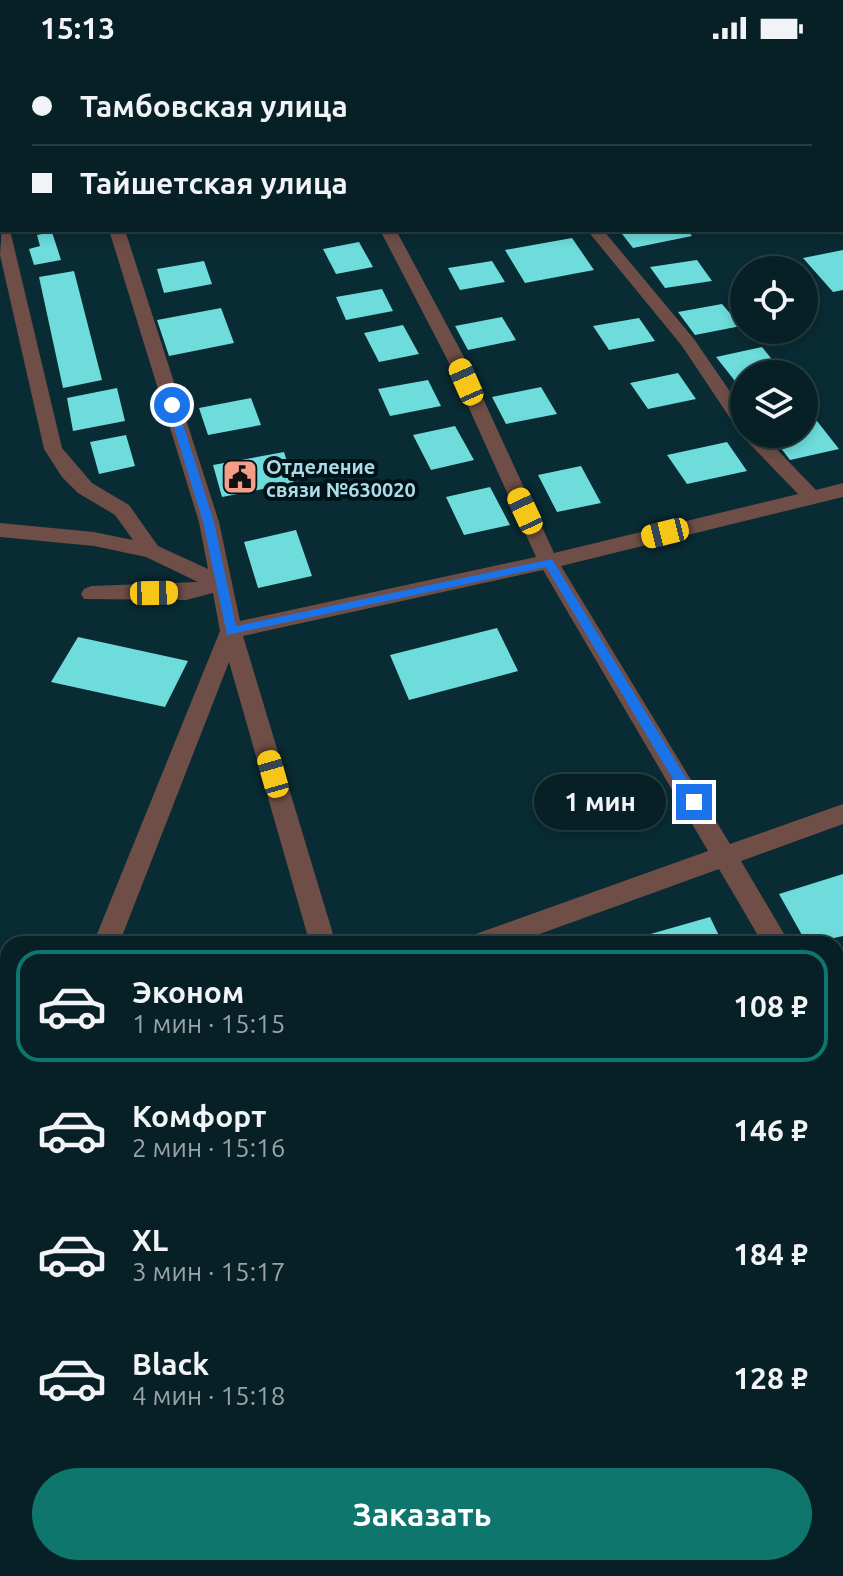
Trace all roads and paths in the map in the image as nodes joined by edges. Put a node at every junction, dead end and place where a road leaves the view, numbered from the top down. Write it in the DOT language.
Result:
graph roads {
  1 [pos="3,232"];
  2 [pos="118,232"];
  3 [pos="389,232"];
  4 [pos="597,232"];
  5 [pos="730,405"];
  6 [pos="765,448"];
  7 [pos="843,490"];
  8 [pos="811,496"];
  9 [pos="0,530"];
  10 [pos="151,551"];
  11 [pos="548,562"];
  12 [pos="221,584"];
  13 [pos="91,594"];
  14 [pos="231,631"];
  15 [pos="843,814"];
  16 [pos="726,856"];
  17 [pos="109,936"];
  18 [pos="321,936"];
  19 [pos="501,936"];
  20 [pos="772,936"];
  1 -- 10 [label="street"];
  2 -- 12 [label="street"];
  3 -- 11 [label="street"];
  4 -- 5 [label="street"];
  6 -- 8 [label="street"];
  7 -- 8 [label="street"];
  8 -- 11 [label="street"];
  9 -- 10 [label="street"];
  10 -- 12 [label="street"];
  11 -- 14 [label="street"];
  11 -- 16 [label="street"];
  12 -- 13 [label="street"];
  12 -- 14 [label="street"];
  14 -- 17 [label="street"];
  14 -- 18 [label="street"];
  15 -- 16 [label="street"];
  16 -- 19 [label="street"];
  16 -- 20 [label="street"];
}
